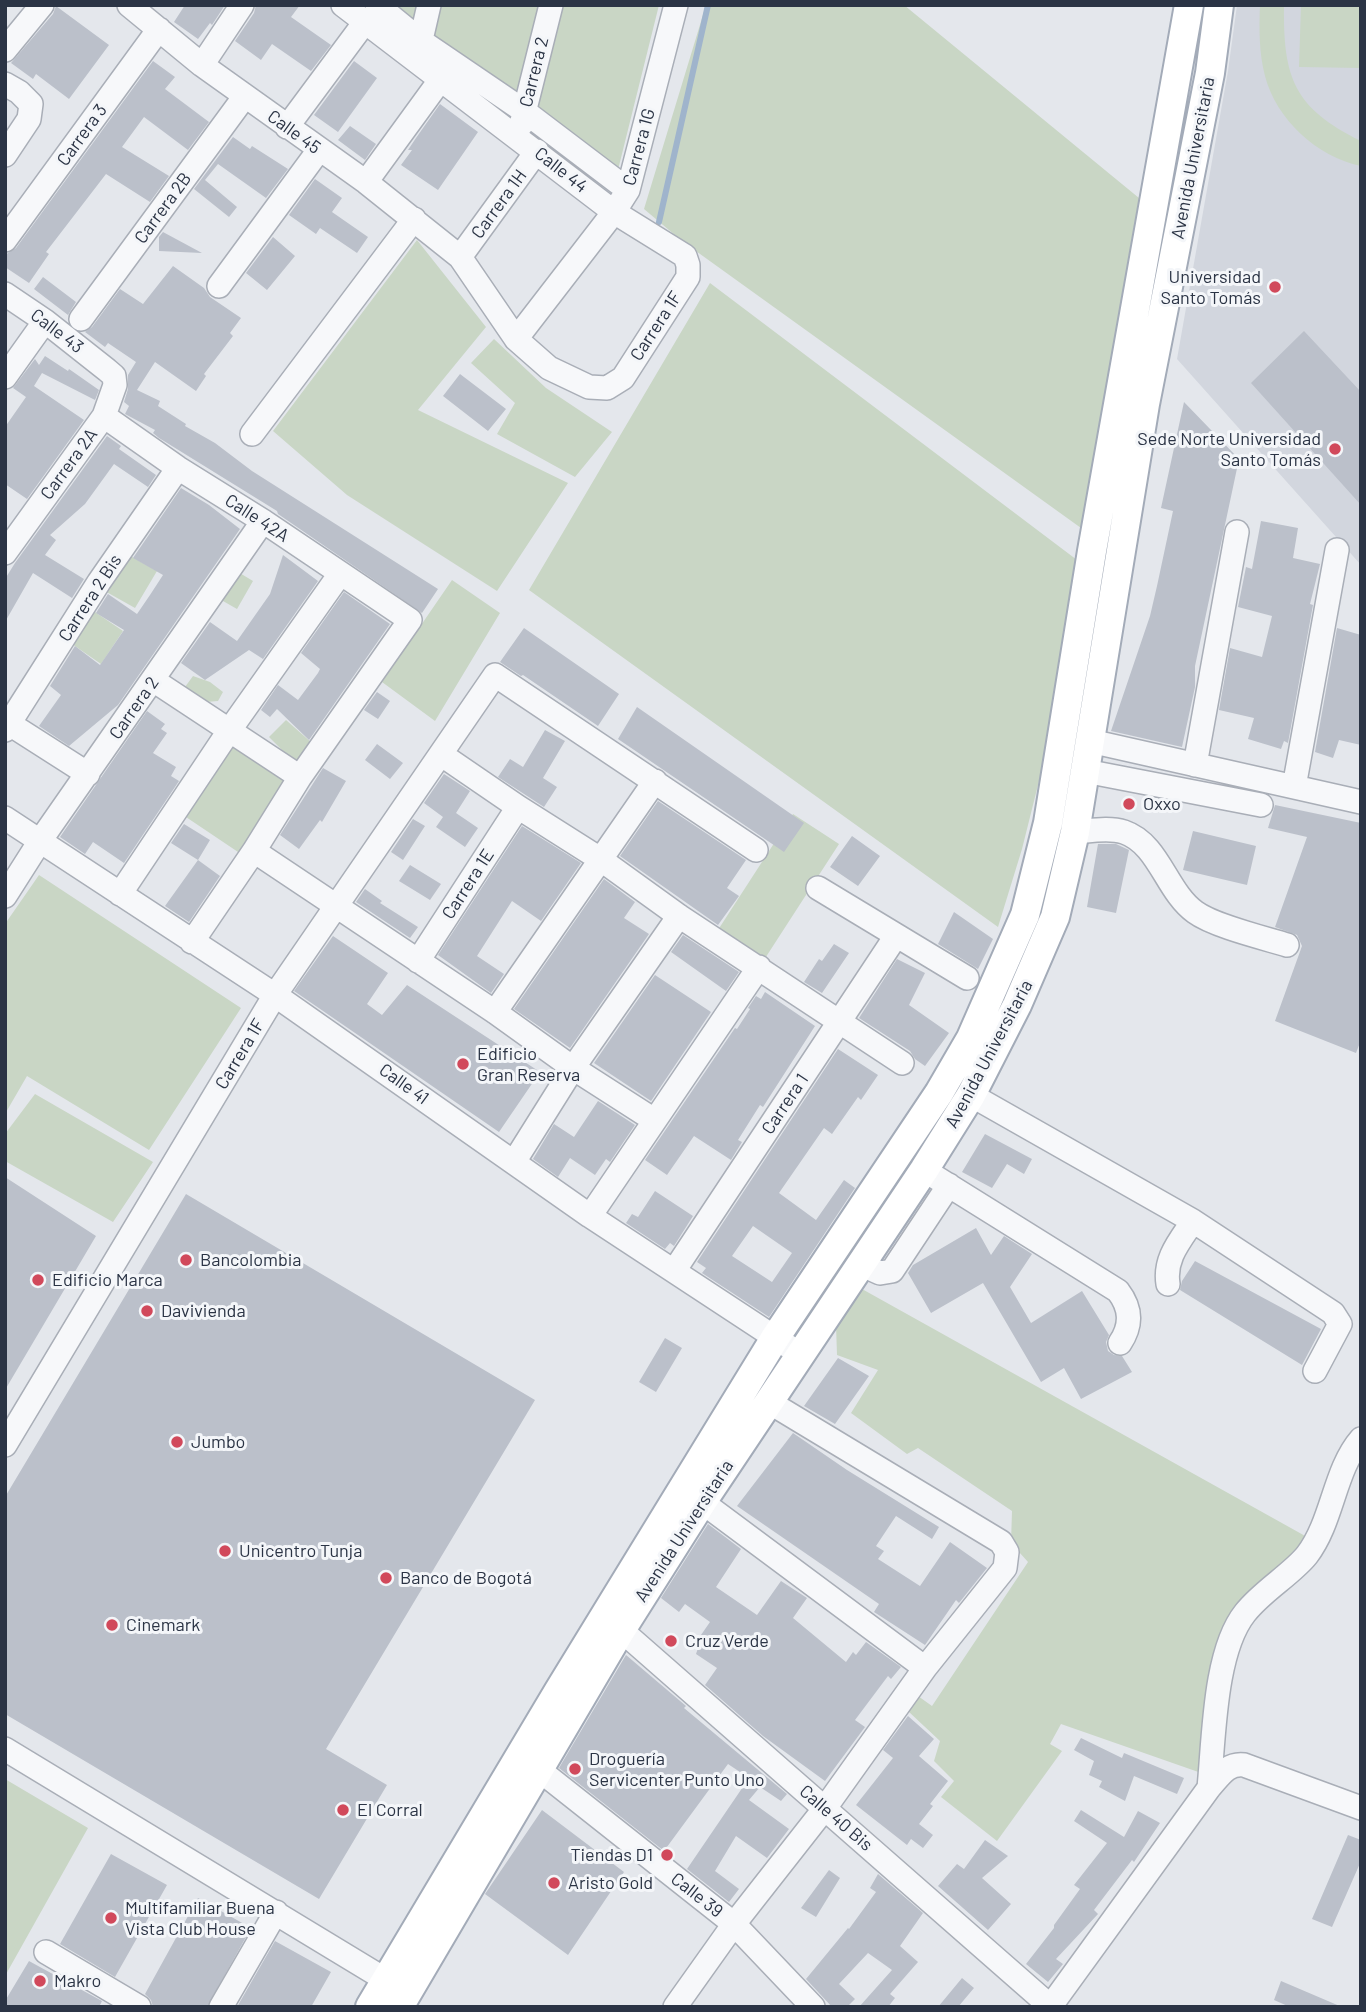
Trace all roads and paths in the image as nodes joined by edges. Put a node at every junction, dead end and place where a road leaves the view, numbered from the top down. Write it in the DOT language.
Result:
graph roads {
  1 [pos="42,5"];
  2 [pos="129,5"];
  3 [pos="242,5"];
  4 [pos="343,5"];
  5 [pos="429,5"];
  6 [pos="551,5"];
  7 [pos="676,5"];
  8 [pos="1189,5"];
  9 [pos="1219,5"];
  10 [pos="371,14"];
  11 [pos="159,29"];
  12 [pos="5,50"];
  13 [pos="419,51"];
  14 [pos="202,65"];
  15 [pos="441,79"];
  16 [pos="5,84"];
  17 [pos="245,96"];
  18 [pos="524,111"];
  19 [pos="287,127"];
  20 [pos="518,138"];
  21 [pos="319,150"];
  22 [pos="537,151"];
  23 [pos="5,155"];
  24 [pos="366,182"];
  25 [pos="628,190"];
  26 [pos="614,212"];
  27 [pos="414,219"];
  28 [pos="5,240"];
  29 [pos="685,256"];
  30 [pos="460,257"];
  31 [pos="219,286"];
  32 [pos="5,294"];
  33 [pos="81,319"];
  34 [pos="45,321"];
  35 [pos="516,339"];
  36 [pos="107,370"];
  37 [pos="5,377"];
  38 [pos="104,416"];
  39 [pos="252,434"];
  40 [pos="178,468"];
  41 [pos="263,521"];
  42 [pos="1237,532"];
  43 [pos="1337,550"];
  44 [pos="5,553"];
  45 [pos="340,574"];
  46 [pos="153,680"];
  47 [pos="7,725"];
  48 [pos="229,731"];
  49 [pos="1090,741"];
  50 [pos="442,755"];
  51 [pos="1195,765"];
  52 [pos="1085,772"];
  53 [pos="88,774"];
  54 [pos="300,777"];
  55 [pos="655,781"];
  56 [pos="1294,787"];
  57 [pos="1361,802"];
  58 [pos="1261,805"];
  59 [pos="518,807"];
  60 [pos="5,818"];
  61 [pos="1075,832"];
  62 [pos="40,841"];
  63 [pos="756,850"];
  64 [pos="254,851"];
  65 [pos="600,859"];
  66 [pos="818,888"];
  67 [pos="120,894"];
  68 [pos="5,896"];
  69 [pos="335,906"];
  70 [pos="679,916"];
  71 [pos="896,936"];
  72 [pos="192,942"];
  73 [pos="1287,945"];
  74 [pos="418,961"];
  75 [pos="759,967"];
  76 [pos="967,978"];
  77 [pos="275,995"];
  78 [pos="495,1012"];
  79 [pos="839,1022"];
  80 [pos="902,1063"];
  81 [pos="573,1068"];
  82 [pos="971,1095"];
  83 [pos="654,1120"];
  84 [pos="514,1162"];
  85 [pos="924,1170"];
  86 [pos="949,1185"];
  87 [pos="590,1216"];
  88 [pos="1192,1221"];
  89 [pos="860,1264"];
  90 [pos="674,1271"];
  91 [pos="1168,1284"];
  92 [pos="775,1338"];
  93 [pos="1120,1343"];
  94 [pos="800,1354"];
  95 [pos="1315,1371"];
  96 [pos="769,1402"];
  97 [pos="1361,1439"];
  98 [pos="5,1445"];
  99 [pos="702,1502"];
  100 [pos="621,1630"];
  101 [pos="925,1668"];
  102 [pos="5,1749"];
  103 [pos="538,1769"];
  104 [pos="1209,1788"];
  105 [pos="825,1808"];
  106 [pos="1361,1808"];
  107 [pos="276,1912"];
  108 [pos="734,1924"];
  109 [pos="46,1952"];
  110 [pos="386,1980"];
  111 [pos="1050,2006"];
  112 [pos="139,2007"];
  113 [pos="221,2007"];
  114 [pos="370,2007"];
  115 [pos="399,2007"];
  116 [pos="675,2007"];
  117 [pos="813,2007"];
  1 -- 12 [label="street"];
  2 -- 11 [label="street, Calle 45"];
  3 -- 14 [label="street"];
  4 -- 10 [label="street, Calle 44"];
  5 -- 13 [label="street"];
  6 -- 18 [label="street, Carrera 2"];
  7 -- 25 [label="street, Carrera 1G"];
  8 -- 92 [label="main road, Avenida Universitaria"];
  9 -- 49 [label="main road, Avenida Universitaria"];
  10 -- 13 [label="street, Calle 44"];
  10 -- 19 [label="street"];
  11 -- 14 [label="street, Calle 45"];
  11 -- 28 [label="street, Carrera 3"];
  13 -- 15 [label="street, Calle 44"];
  13 -- 18 [label="street"];
  14 -- 17 [label="street, Calle 45"];
  15 -- 20 [label="street, Calle 44"];
  15 -- 24 [label="street"];
  16 -- 23 [label="street"];
  17 -- 19 [label="street, Calle 45"];
  17 -- 33 [label="street, Carrera 2B"];
  18 -- 20 [label="street, Carrera 2"];
  18 -- 25 [label="street"];
  19 -- 21 [label="street, Calle 45"];
  20 -- 22 [label="street, Calle 44"];
  21 -- 24 [label="street, Calle 45"];
  21 -- 31 [label="street"];
  22 -- 26 [label="street, Calle 44"];
  22 -- 30 [label="street, Carrera 1H"];
  24 -- 27 [label="street, Calle 45"];
  25 -- 26 [label="street, Carrera 1G"];
  26 -- 29 [label="street, Calle 44"];
  26 -- 35 [label="street, Carrera 1G"];
  27 -- 30 [label="street, Calle 45"];
  27 -- 39 [label="street"];
  29 -- 35 [label="street, Carrera 1F"];
  30 -- 35 [label="street"];
  32 -- 34 [label="street, Calle 43"];
  34 -- 36 [label="street, Calle 43"];
  34 -- 37 [label="street"];
  36 -- 38 [label="street, Carrera 2A"];
  38 -- 40 [label="street, Calle 42A"];
  38 -- 44 [label="street, Carrera 2A"];
  40 -- 41 [label="street, Calle 42A"];
  40 -- 47 [label="street, Carrera 2 Bis"];
  41 -- 45 [label="street, Calle 42A"];
  41 -- 46 [label="street, Carrera 2"];
  42 -- 51 [label="street"];
  43 -- 56 [label="street"];
  45 -- 48 [label="street"];
  45 -- 54 [label="street, Calle 42A"];
  46 -- 48 [label="street"];
  46 -- 53 [label="street, Carrera 2"];
  47 -- 53 [label="street"];
  48 -- 54 [label="street"];
  48 -- 67 [label="street"];
  49 -- 51 [label="street"];
  49 -- 52 [label="main road, Avenida Universitaria"];
  50 -- 55 [label="street, Carrera 1F"];
  50 -- 59 [label="street"];
  50 -- 69 [label="street, Carrera 1F"];
  51 -- 56 [label="street"];
  52 -- 58 [label="street"];
  52 -- 61 [label="main road, Avenida Universitaria"];
  53 -- 62 [label="street, Carrera 2"];
  54 -- 64 [label="street"];
  55 -- 63 [label="street"];
  55 -- 65 [label="street"];
  56 -- 57 [label="street"];
  59 -- 65 [label="street"];
  59 -- 74 [label="street, Carrera 1E"];
  60 -- 62 [label="street, Calle 41"];
  61 -- 73 [label="street"];
  61 -- 82 [label="main road, Avenida Universitaria"];
  62 -- 67 [label="street, Calle 41"];
  62 -- 68 [label="street, Carrera 2"];
  64 -- 69 [label="street"];
  64 -- 72 [label="street"];
  65 -- 70 [label="street"];
  65 -- 78 [label="street"];
  66 -- 71 [label="street"];
  67 -- 72 [label="street, Calle 41"];
  69 -- 74 [label="street"];
  69 -- 77 [label="street, Carrera 1F"];
  70 -- 75 [label="street"];
  70 -- 81 [label="street"];
  71 -- 76 [label="street"];
  71 -- 79 [label="street, Carrera 1"];
  72 -- 77 [label="street, Calle 41"];
  74 -- 78 [label="street"];
  75 -- 79 [label="street"];
  75 -- 83 [label="street"];
  77 -- 84 [label="street, Calle 41"];
  77 -- 98 [label="street, Carrera 1F"];
  78 -- 81 [label="street"];
  79 -- 80 [label="street"];
  79 -- 90 [label="street, Carrera 1"];
  81 -- 83 [label="street"];
  81 -- 84 [label="street"];
  82 -- 85 [label="main road, Avenida Universitaria"];
  82 -- 88 [label="street"];
  83 -- 87 [label="street"];
  84 -- 87 [label="street, Calle 41"];
  85 -- 86 [label="street"];
  85 -- 89 [label="main road, Avenida Universitaria"];
  86 -- 89 [label="street"];
  86 -- 93 [label="street"];
  87 -- 90 [label="street, Calle 41"];
  88 -- 91 [label="street"];
  88 -- 95 [label="street"];
  89 -- 94 [label="main road, Avenida Universitaria"];
  90 -- 92 [label="street, Calle 41"];
  92 -- 94 [label="street, Calle 41"];
  92 -- 110 [label="main road, Avenida Universitaria"];
  94 -- 96 [label="main road, Avenida Universitaria"];
  96 -- 99 [label="main road, Avenida Universitaria"];
  96 -- 101 [label="street"];
  97 -- 104 [label="street"];
  99 -- 100 [label="main road, Avenida Universitaria"];
  99 -- 101 [label="street"];
  100 -- 103 [label="main road, Avenida Universitaria"];
  100 -- 105 [label="street, Calle 40 Bis"];
  101 -- 105 [label="street"];
  102 -- 107 [label="street"];
  103 -- 108 [label="street, Calle 39"];
  103 -- 115 [label="main road, Avenida Universitaria"];
  104 -- 106 [label="street"];
  104 -- 111 [label="street"];
  105 -- 108 [label="street"];
  105 -- 111 [label="street, Calle 40 Bis"];
  107 -- 110 [label="street"];
  107 -- 113 [label="street"];
  108 -- 116 [label="street"];
  108 -- 117 [label="street, Calle 39"];
  109 -- 112 [label="street"];
  110 -- 114 [label="main road, Avenida Universitaria"];
}
